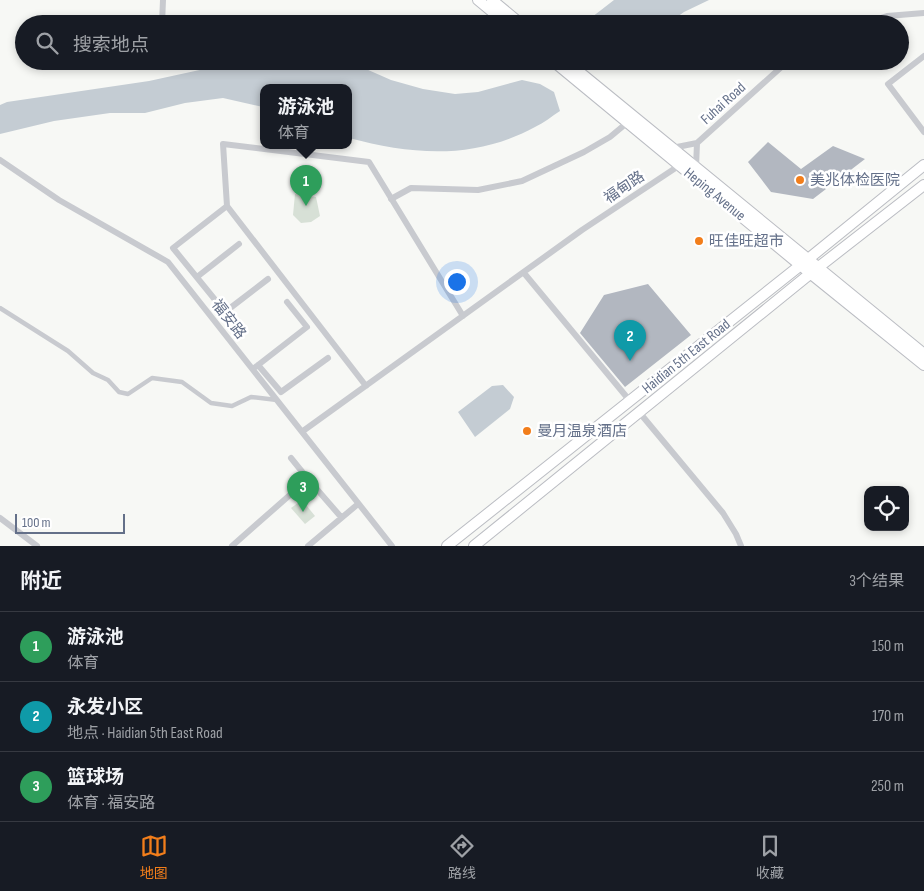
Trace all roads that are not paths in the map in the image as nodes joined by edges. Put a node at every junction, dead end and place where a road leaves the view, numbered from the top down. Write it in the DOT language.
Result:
graph roads {
  1 [pos="162,0"];
  2 [pos="478,0"];
  3 [pos="492,0"];
  4 [pos="924,13"];
  5 [pos="162,15"];
  6 [pos="496,15"];
  7 [pos="510,15"];
  8 [pos="900,15"];
  9 [pos="924,56"];
  10 [pos="909,68"];
  11 [pos="564,70"];
  12 [pos="577,70"];
  13 [pos="778,70"];
  14 [pos="906,70"];
  15 [pos="628,122"];
  16 [pos="924,132"];
  17 [pos="697,143"];
  18 [pos="672,148"];
  19 [pos="260,149"];
  20 [pos="264,149"];
  21 [pos="0,160"];
  22 [pos="680,165"];
  23 [pos="924,165"];
  24 [pos="696,167"];
  25 [pos="924,184"];
  26 [pos="391,199"];
  27 [pos="227,206"];
  28 [pos="239,244"];
  29 [pos="804,262"];
  30 [pos="814,271"];
  31 [pos="524,273"];
  32 [pos="196,277"];
  33 [pos="268,279"];
  34 [pos="287,302"];
  35 [pos="0,308"];
  36 [pos="463,316"];
  37 [pos="924,353"];
  38 [pos="328,358"];
  39 [pos="924,365"];
  40 [pos="256,367"];
  41 [pos="366,386"];
  42 [pos="278,400"];
  43 [pos="630,400"];
  44 [pos="639,412"];
  45 [pos="302,431"];
  46 [pos="291,458"];
  47 [pos="308,479"];
  48 [pos="358,504"];
  49 [pos="341,517"];
  50 [pos="0,518"];
  51 [pos="37,546"];
  52 [pos="232,546"];
  53 [pos="308,546"];
  54 [pos="392,546"];
  55 [pos="447,546"];
  56 [pos="474,546"];
  57 [pos="741,546"];
  1 -- 5 [label="street"];
  2 -- 6 [label="main road"];
  3 -- 7 [label="main road"];
  4 -- 8 [label="street"];
  9 -- 10 [label="street"];
  11 -- 15 [label="main road, Heping Avenue"];
  12 -- 18 [label="main road, Heping Avenue"];
  13 -- 17 [label="street, Fuhai Road"];
  14 -- 16 [label="street"];
  15 -- 22 [label="main road, Heping Avenue"];
  15 -- 26 [label="street"];
  17 -- 18 [label="street"];
  17 -- 24 [label="street"];
  18 -- 24 [label="main road, Heping Avenue"];
  19 -- 27 [label="street"];
  20 -- 26 [label="street"];
  21 -- 40 [label="street, 福安路"];
  22 -- 29 [label="main road, Heping Avenue"];
  22 -- 31 [label="street, 福甸路"];
  23 -- 29 [label="main road, Haidian 5th East Road"];
  24 -- 29 [label="main road, Heping Avenue"];
  25 -- 30 [label="main road, Haidian 5th East Road"];
  26 -- 36 [label="street"];
  27 -- 32 [label="street"];
  27 -- 41 [label="street"];
  28 -- 32 [label="street"];
  29 -- 30 [label="main road, Heping Avenue"];
  29 -- 43 [label="main road, Haidian 5th East Road"];
  30 -- 37 [label="main road, Heping Avenue"];
  30 -- 39 [label="main road, Heping Avenue"];
  30 -- 44 [label="main road, Haidian 5th East Road"];
  31 -- 36 [label="street, 福甸路"];
  31 -- 43 [label="street"];
  32 -- 33 [label="street"];
  34 -- 40 [label="street"];
  35 -- 42 [label="street"];
  36 -- 41 [label="street, 福甸路"];
  38 -- 40 [label="street"];
  40 -- 42 [label="street, 福安路"];
  41 -- 45 [label="street, 福甸路"];
  42 -- 45 [label="street, 福安路"];
  43 -- 55 [label="main road, Haidian 5th East Road"];
  44 -- 56 [label="main road, Haidian 5th East Road"];
  44 -- 57 [label="street"];
  45 -- 48 [label="street, 福安路"];
  46 -- 47 [label="street"];
  47 -- 49 [label="street"];
  47 -- 52 [label="street"];
  48 -- 49 [label="street"];
  48 -- 54 [label="street, 福安路"];
  49 -- 53 [label="street"];
  50 -- 51 [label="street"];
}
